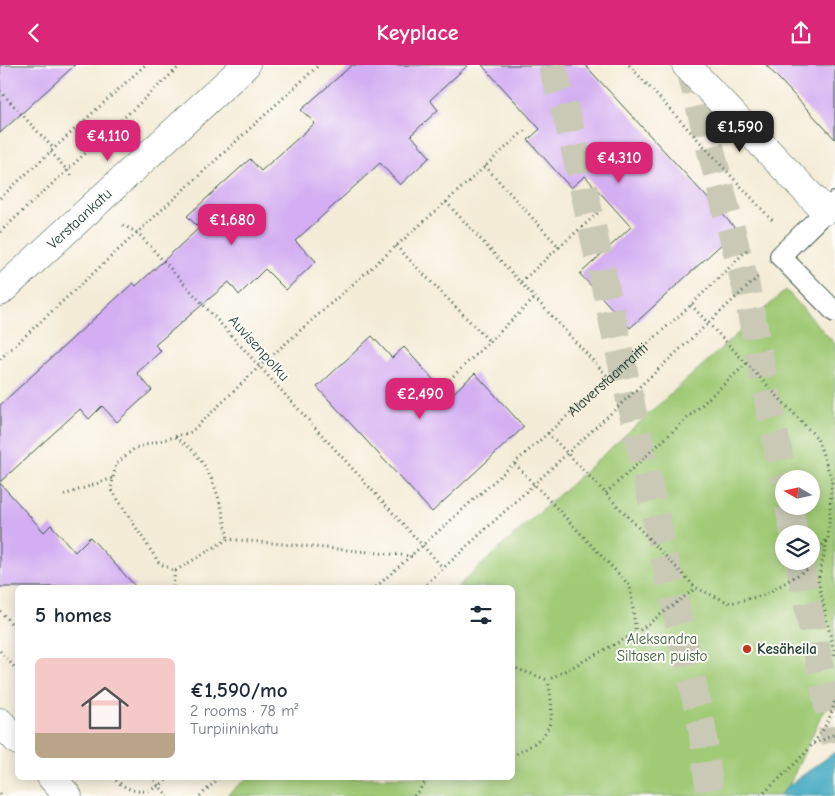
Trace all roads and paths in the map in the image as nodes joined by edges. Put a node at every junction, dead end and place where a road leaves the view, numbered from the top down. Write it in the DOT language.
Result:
graph roads {
  1 [pos="145,65"];
  2 [pos="181,65"];
  3 [pos="246,65"];
  4 [pos="319,65"];
  5 [pos="629,65"];
  6 [pos="686,65"];
  7 [pos="0,91"];
  8 [pos="525,130"];
  9 [pos="53,150"];
  10 [pos="485,166"];
  11 [pos="67,170"];
  12 [pos="0,199"];
  13 [pos="446,202"];
  14 [pos="96,203"];
  15 [pos="830,206"];
  16 [pos="598,213"];
  17 [pos="0,233"];
  18 [pos="138,233"];
  19 [pos="396,246"];
  20 [pos="560,247"];
  21 [pos="750,247"];
  22 [pos="786,249"];
  23 [pos="521,283"];
  24 [pos="0,292"];
  25 [pos="535,298"];
  26 [pos="691,305"];
  27 [pos="835,312"];
  28 [pos="709,325"];
  29 [pos="490,342"];
  30 [pos="0,359"];
  31 [pos="746,364"];
  32 [pos="260,367"];
  33 [pos="609,378"];
  34 [pos="446,383"];
  35 [pos="548,433"];
  36 [pos="176,437"];
  37 [pos="567,452"];
  38 [pos="515,463"];
  39 [pos="114,477"];
  40 [pos="833,482"];
  41 [pos="532,484"];
  42 [pos="606,493"];
  43 [pos="64,495"];
  44 [pos="828,538"];
  45 [pos="228,539"];
  46 [pos="422,546"];
  47 [pos="412,556"];
  48 [pos="443,568"];
  49 [pos="175,571"];
  50 [pos="173,585"];
  51 [pos="378,585"];
  52 [pos="425,585"];
  53 [pos="696,588"];
  54 [pos="0,611"];
  55 [pos="15,628"];
  56 [pos="636,633"];
  57 [pos="0,651"];
  58 [pos="835,657"];
  59 [pos="15,668"];
  60 [pos="515,668"];
  61 [pos="548,680"];
  62 [pos="835,700"];
  63 [pos="0,722"];
  64 [pos="835,734"];
  65 [pos="15,738"];
  66 [pos="812,745"];
  67 [pos="515,754"];
  68 [pos="54,780"];
  69 [pos="115,780"];
  70 [pos="154,780"];
  71 [pos="167,780"];
  72 [pos="217,780"];
  73 [pos="427,780"];
  74 [pos="160,787"];
  75 [pos="68,796"];
  76 [pos="168,796"];
  77 [pos="200,796"];
  78 [pos="414,796"];
  79 [pos="761,796"];
  1 -- 9 [label="path"];
  2 -- 11 [label="path"];
  3 -- 14 [label="street, Verstaankatu"];
  4 -- 18 [label="path"];
  5 -- 22 [label="path"];
  6 -- 15 [label="street"];
  7 -- 9 [label="path, Auvisenpolku"];
  8 -- 10 [label="path"];
  9 -- 11 [label="path, Auvisenpolku"];
  9 -- 12 [label="path"];
  10 -- 13 [label="path"];
  10 -- 20 [label="path"];
  11 -- 14 [label="path, Auvisenpolku"];
  11 -- 17 [label="path"];
  13 -- 19 [label="path"];
  13 -- 23 [label="path"];
  14 -- 18 [label="path, Auvisenpolku"];
  14 -- 24 [label="street, Verstaankatu"];
  15 -- 22 [label="lane"];
  16 -- 20 [label="path"];
  18 -- 30 [label="path"];
  18 -- 32 [label="path, Auvisenpolku"];
  19 -- 29 [label="path"];
  19 -- 32 [label="path"];
  20 -- 23 [label="path"];
  21 -- 26 [label="path, Alaverstaanraitti"];
  22 -- 27 [label="lane"];
  22 -- 28 [label="path, Alaverstaanraitti"];
  23 -- 25 [label="path"];
  25 -- 29 [label="path"];
  25 -- 33 [label="path"];
  26 -- 28 [label="path"];
  26 -- 33 [label="path, Alaverstaanraitti"];
  28 -- 31 [label="path"];
  28 -- 37 [label="path, Alaverstaanraitti"];
  29 -- 34 [label="path"];
  31 -- 40 [label="path"];
  31 -- 42 [label="path"];
  32 -- 36 [label="path"];
  32 -- 46 [label="path, Auvisenpolku"];
  33 -- 35 [label="path, Alaverstaanraitti"];
  35 -- 37 [label="path"];
  35 -- 38 [label="path, Alaverstaanraitti"];
  36 -- 39 [label="path"];
  36 -- 45 [label="path"];
  37 -- 41 [label="path, Alaverstaanraitti"];
  37 -- 42 [label="path"];
  38 -- 41 [label="path"];
  38 -- 46 [label="path, Alaverstaanraitti"];
  39 -- 43 [label="path"];
  39 -- 49 [label="path"];
  40 -- 44 [label="path"];
  41 -- 48 [label="path, Alaverstaanraitti"];
  41 -- 56 [label="path"];
  42 -- 53 [label="path"];
  44 -- 53 [label="path"];
  44 -- 58 [label="path"];
  45 -- 47 [label="path"];
  45 -- 49 [label="path"];
  46 -- 47 [label="path, Alaverstaanraitti"];
  46 -- 48 [label="path, Auvisenpolku"];
  47 -- 51 [label="path, Alaverstaanraitti"];
  48 -- 52 [label="path, Alaverstaanraitti"];
  49 -- 50 [label="path"];
  53 -- 56 [label="path"];
  54 -- 55 [label="path"];
  56 -- 61 [label="path"];
  57 -- 59 [label="path"];
  60 -- 61 [label="path"];
  61 -- 67 [label="path"];
  62 -- 66 [label="path"];
  63 -- 65 [label="street"];
  64 -- 66 [label="path"];
  66 -- 79 [label="path"];
  68 -- 75 [label="street"];
  69 -- 74 [label="path"];
  70 -- 74 [label="path"];
  71 -- 74 [label="path"];
  72 -- 77 [label="path"];
  73 -- 78 [label="path"];
  74 -- 76 [label="path"];
}
